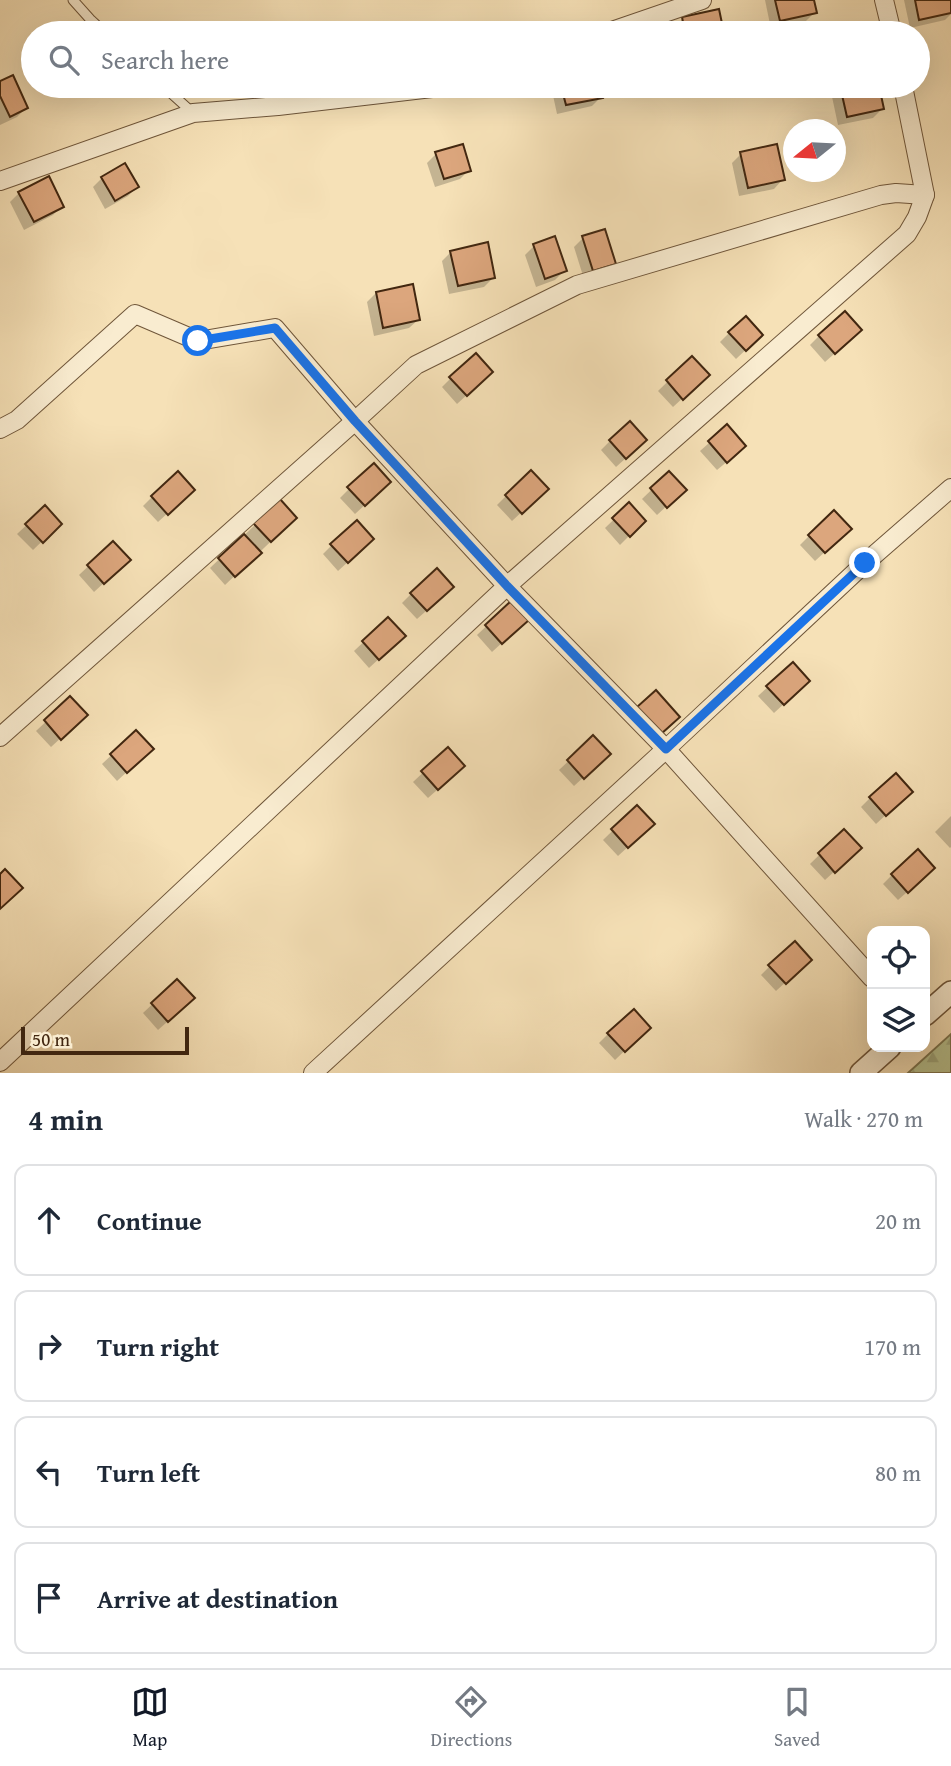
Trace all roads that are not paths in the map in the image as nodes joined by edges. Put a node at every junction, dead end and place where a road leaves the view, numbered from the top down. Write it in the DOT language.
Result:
graph roads {
  1 [pos="73,0"];
  2 [pos="702,0"];
  3 [pos="884,0"];
  4 [pos="92,21"];
  5 [pos="641,21"];
  6 [pos="889,21"];
  7 [pos="176,98"];
  8 [pos="347,98"];
  9 [pos="905,98"];
  10 [pos="193,113"];
  11 [pos="0,181"];
  12 [pos="925,195"];
  13 [pos="355,421"];
  14 [pos="0,429"];
  15 [pos="951,488"];
  16 [pos="507,586"];
  17 [pos="0,737"];
  18 [pos="666,749"];
  19 [pos="867,972"];
  20 [pos="951,992"];
  21 [pos="930,1011"];
  22 [pos="884,1052"];
  23 [pos="0,1062"];
  24 [pos="313,1073"];
  25 [pos="860,1073"];
  1 -- 4 [label="lane"];
  2 -- 5 [label="street"];
  3 -- 6 [label="street"];
  7 -- 10 [label="lane"];
  8 -- 10 [label="street"];
  9 -- 12 [label="street"];
  10 -- 11 [label="street"];
  12 -- 13 [label="street"];
  12 -- 16 [label="street"];
  13 -- 14 [label="street"];
  13 -- 16 [label="street"];
  13 -- 17 [label="street"];
  15 -- 18 [label="street"];
  16 -- 18 [label="street"];
  16 -- 23 [label="street"];
  18 -- 19 [label="street"];
  18 -- 24 [label="street"];
  20 -- 21 [label="street"];
  22 -- 25 [label="street"];
}
